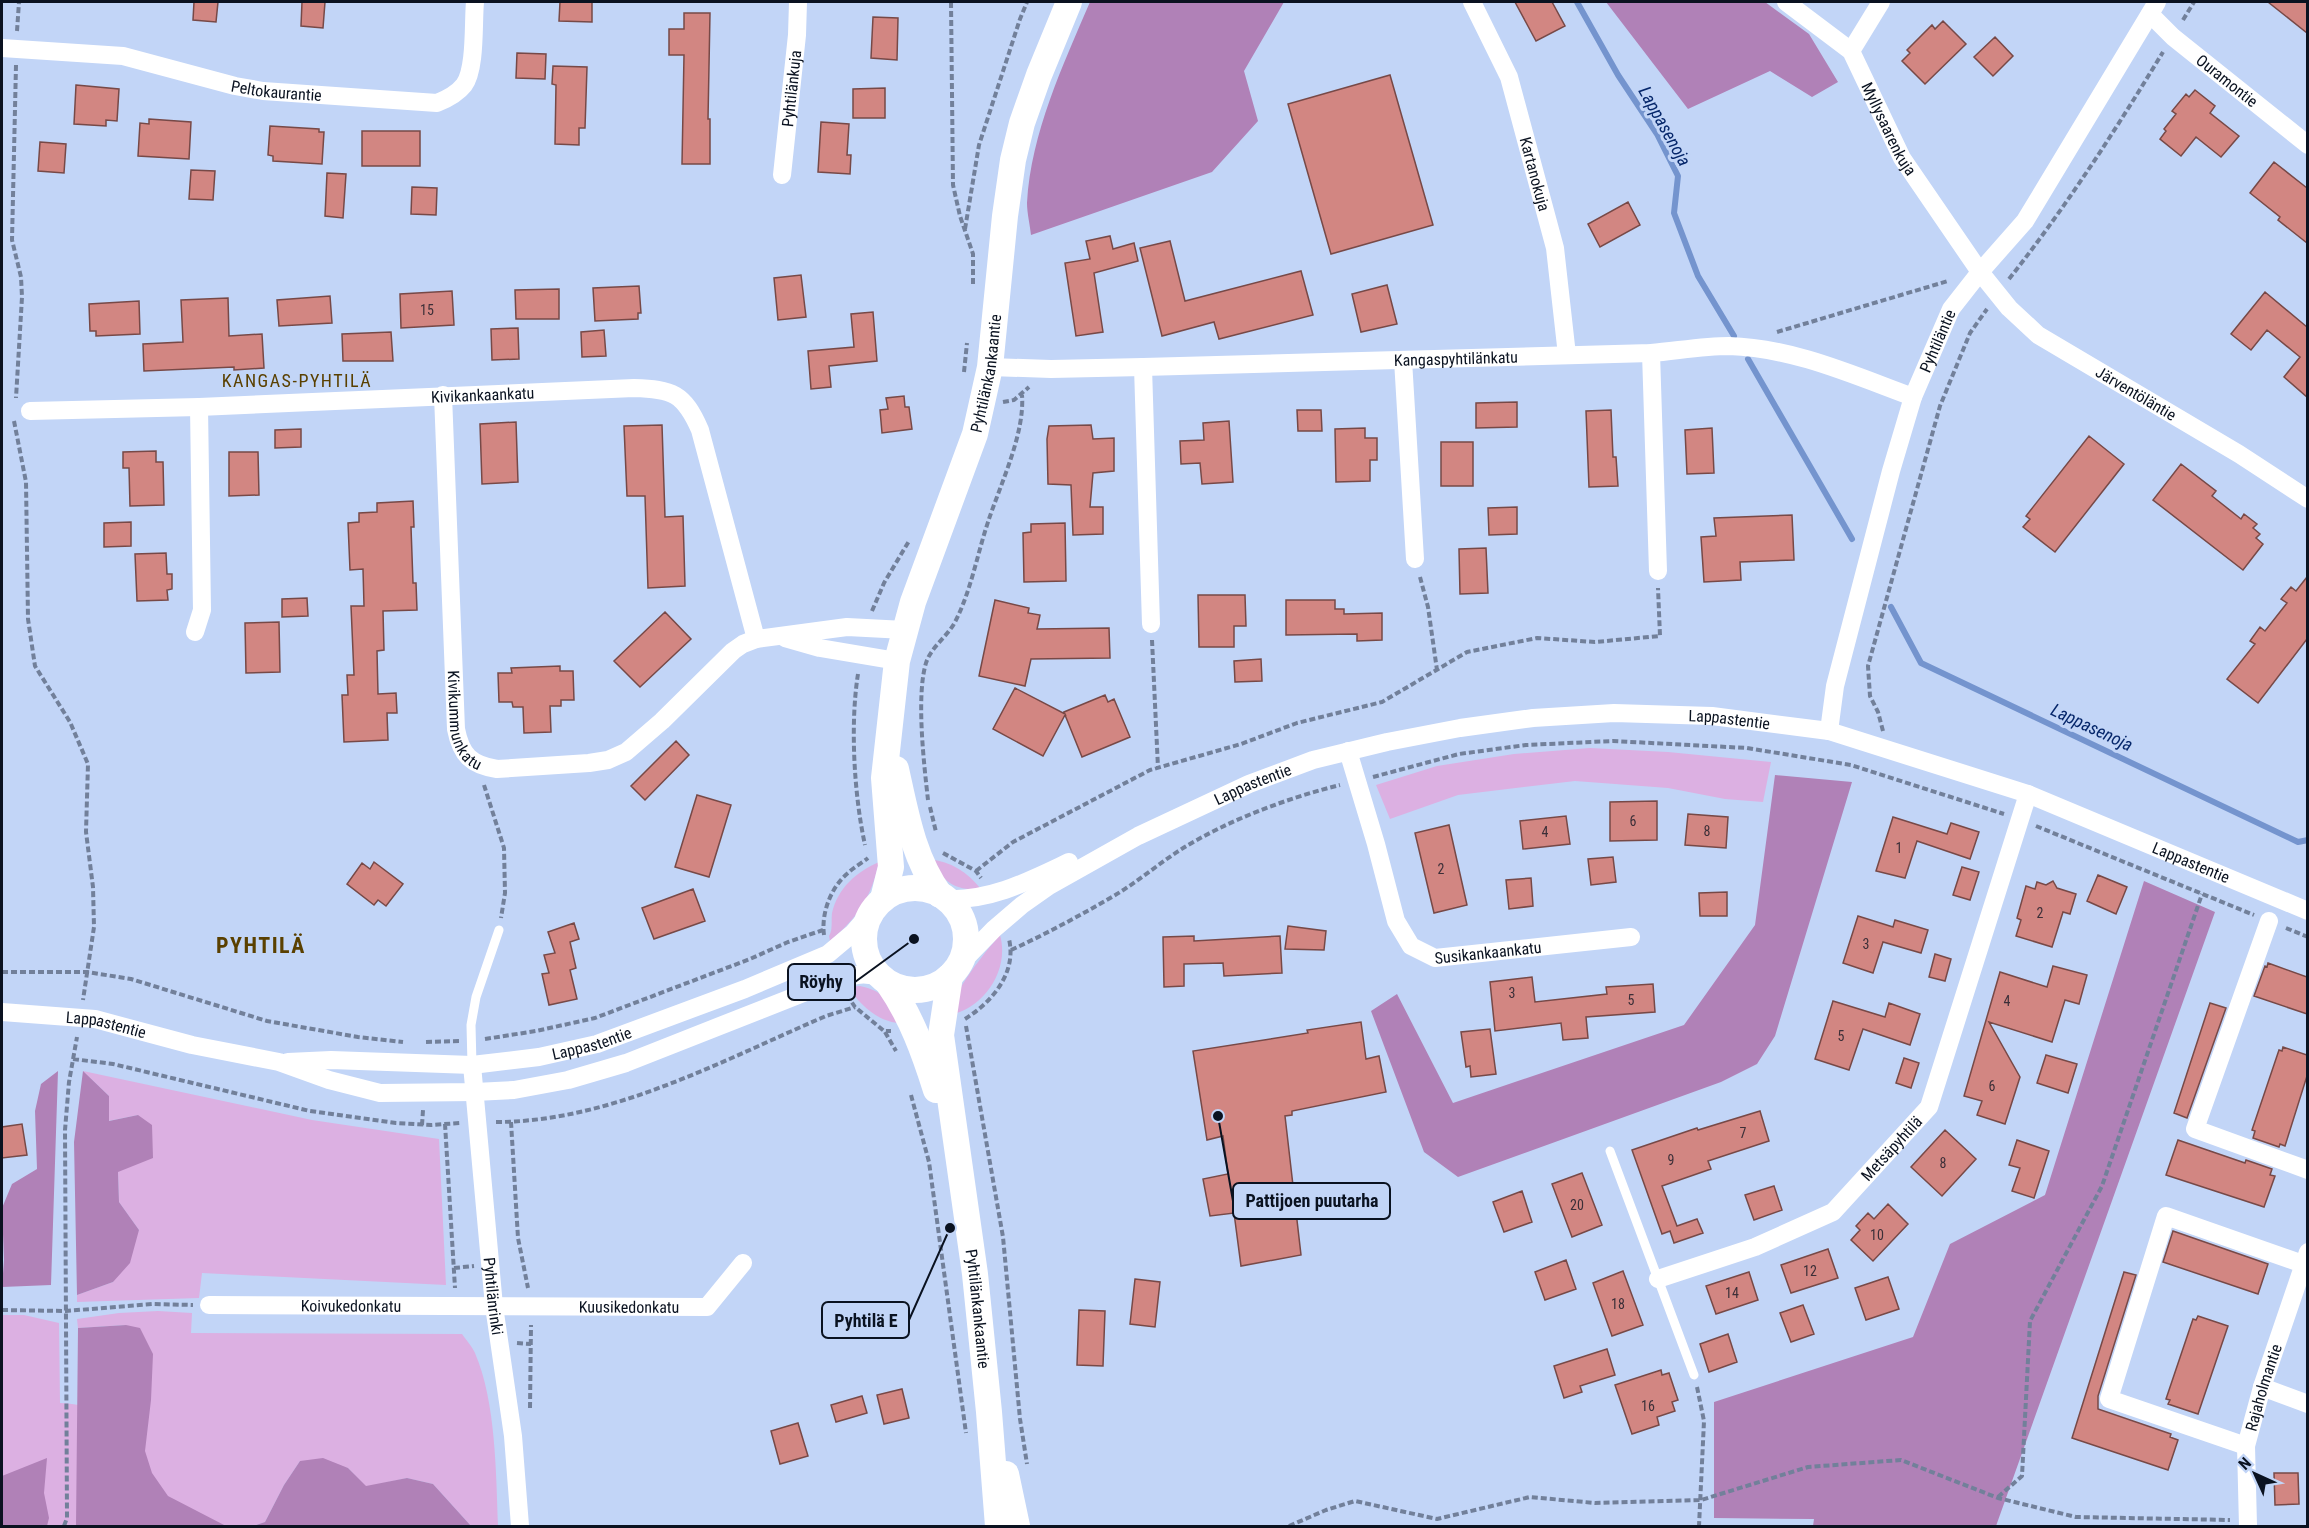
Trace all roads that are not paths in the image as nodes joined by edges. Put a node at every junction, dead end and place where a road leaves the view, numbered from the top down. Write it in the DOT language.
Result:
graph roads {
  1 [pos="475,2"];
  2 [pos="798,2"];
  3 [pos="1069,2"];
  4 [pos="1472,2"];
  5 [pos="1786,2"];
  6 [pos="1881,2"];
  7 [pos="2154,8"];
  8 [pos="9,48"];
  9 [pos="1851,51"];
  10 [pos="2307,145"];
  11 [pos="782,175"];
  12 [pos="1980,272"];
  13 [pos="1651,352"];
  14 [pos="1567,355"];
  15 [pos="1403,360"];
  16 [pos="990,367"];
  17 [pos="1143,367"];
  18 [pos="443,395"];
  19 [pos="1913,398"];
  20 [pos="199,406"];
  21 [pos="21,411"];
  22 [pos="2307,499"];
  23 [pos="1415,559"];
  24 [pos="1658,571"];
  25 [pos="1151,624"];
  26 [pos="905,630"];
  27 [pos="195,632"];
  28 [pos="783,637"];
  29 [pos="756,639"];
  30 [pos="897,661"];
  31 [pos="1829,731"];
  32 [pos="1348,751"];
  33 [pos="2028,794"];
  34 [pos="1138,836"];
  35 [pos="903,850"];
  36 [pos="943,897"];
  37 [pos="878,905"];
  38 [pos="2307,911"];
  39 [pos="2269,921"];
  40 [pos="499,930"];
  41 [pos="1631,938"];
  42 [pos="955,970"];
  43 [pos="884,980"];
  44 [pos="2,1012"];
  45 [pos="279,1062"];
  46 [pos="472,1065"];
  47 [pos="475,1092"];
  48 [pos="954,1135"];
  49 [pos="1610,1151"];
  50 [pos="2307,1170"];
  51 [pos="2305,1258"];
  52 [pos="743,1263"];
  53 [pos="1658,1279"];
  54 [pos="209,1305"];
  55 [pos="494,1306"];
  56 [pos="1694,1375"];
  57 [pos="2262,1387"];
  58 [pos="2307,1404"];
  59 [pos="990,1412"];
  60 [pos="2246,1446"];
  61 [pos="2247,1523"];
  62 [pos="520,1527"];
  63 [pos="998,1527"];
  64 [pos="1017,1527"];
  1 -- 8 [label="street, Peltokaurantie"];
  2 -- 11 [label="street, Pyhtilänkuja"];
  3 -- 16 [label="street, Pyhtilänkankaantie"];
  4 -- 14 [label="street, Kartanokuja"];
  5 -- 9 [label="street, Myllysaarenkuja"];
  6 -- 9 [label="street"];
  7 -- 10 [label="street, Ouramontie"];
  7 -- 12 [label="street, Pyhtiläntie"];
  9 -- 12 [label="street, Myllysaarenkuja"];
  12 -- 19 [label="street, Pyhtiläntie"];
  12 -- 22 [label="street, Järventöläntie"];
  13 -- 14 [label="street, Kangaspyhtilänkatu"];
  13 -- 19 [label="street, Kangaspyhtilänkatu"];
  13 -- 24 [label="street"];
  14 -- 15 [label="street, Kangaspyhtilänkatu"];
  15 -- 17 [label="street, Kangaspyhtilänkatu"];
  15 -- 23 [label="street"];
  16 -- 17 [label="street, Kangaspyhtilänkatu"];
  16 -- 26 [label="street, Pyhtilänkankaantie"];
  17 -- 25 [label="street"];
  18 -- 20 [label="street, Kivikankaankatu"];
  18 -- 29 [label="street, Kivikankaankatu"];
  18 -- 29 [label="street, Kivikummunkatu"];
  19 -- 31 [label="street, Pyhtiläntie"];
  20 -- 21 [label="street, Kivikankaankatu"];
  20 -- 27 [label="street"];
  26 -- 28 [label="street, Kivikummunkatu"];
  26 -- 30 [label="street, Pyhtilänkankaantie"];
  28 -- 29 [label="street, Kivikummunkatu"];
  28 -- 30 [label="street, Kivikummunkatu"];
  30 -- 35 [label="street, Pyhtilänkankaantie"];
  31 -- 32 [label="street, Lappastentie"];
  31 -- 33 [label="street, Lappastentie"];
  32 -- 34 [label="street, Lappastentie"];
  32 -- 41 [label="street, Susikankaankatu"];
  33 -- 38 [label="street, Lappastentie"];
  33 -- 53 [label="street, Metsäpyhtilä"];
  34 -- 36 [label="street, Lappastentie"];
  34 -- 42 [label="street, Lappastentie"];
  35 -- 36 [label="street, Pyhtilänkankaantie"];
  35 -- 37 [label="street, Pyhtilänkankaantie"];
  36 -- 37 [label="street"];
  36 -- 42 [label="street"];
  37 -- 43 [label="street"];
  37 -- 46 [label="street, Lappastentie"];
  39 -- 50 [label="street"];
  40 -- 46 [label="lane"];
  42 -- 43 [label="street"];
  42 -- 48 [label="street, Pyhtilänkankaantie"];
  43 -- 47 [label="street, Lappastentie"];
  43 -- 48 [label="street, Pyhtilänkankaantie"];
  44 -- 45 [label="street, Lappastentie"];
  45 -- 46 [label="street, Lappastentie"];
  45 -- 47 [label="street, Lappastentie"];
  46 -- 47 [label="street, Pyhtilänrinki"];
  47 -- 55 [label="street, Pyhtilänrinki"];
  48 -- 59 [label="street, Pyhtilänkankaantie"];
  49 -- 53 [label="lane"];
  51 -- 57 [label="street, Rajaholmantie"];
  51 -- 60 [label="street"];
  52 -- 55 [label="street, Kuusikedonkatu"];
  53 -- 56 [label="lane"];
  54 -- 55 [label="street, Koivukedonkatu"];
  55 -- 62 [label="street, Pyhtilänrinki"];
  57 -- 58 [label="street"];
  57 -- 60 [label="street, Rajaholmantie"];
  59 -- 63 [label="street, Pyhtilänkankaantie"];
  59 -- 64 [label="street, Pyhtilänkankaantie"];
  60 -- 61 [label="street, Rajaholmantie"];
}
